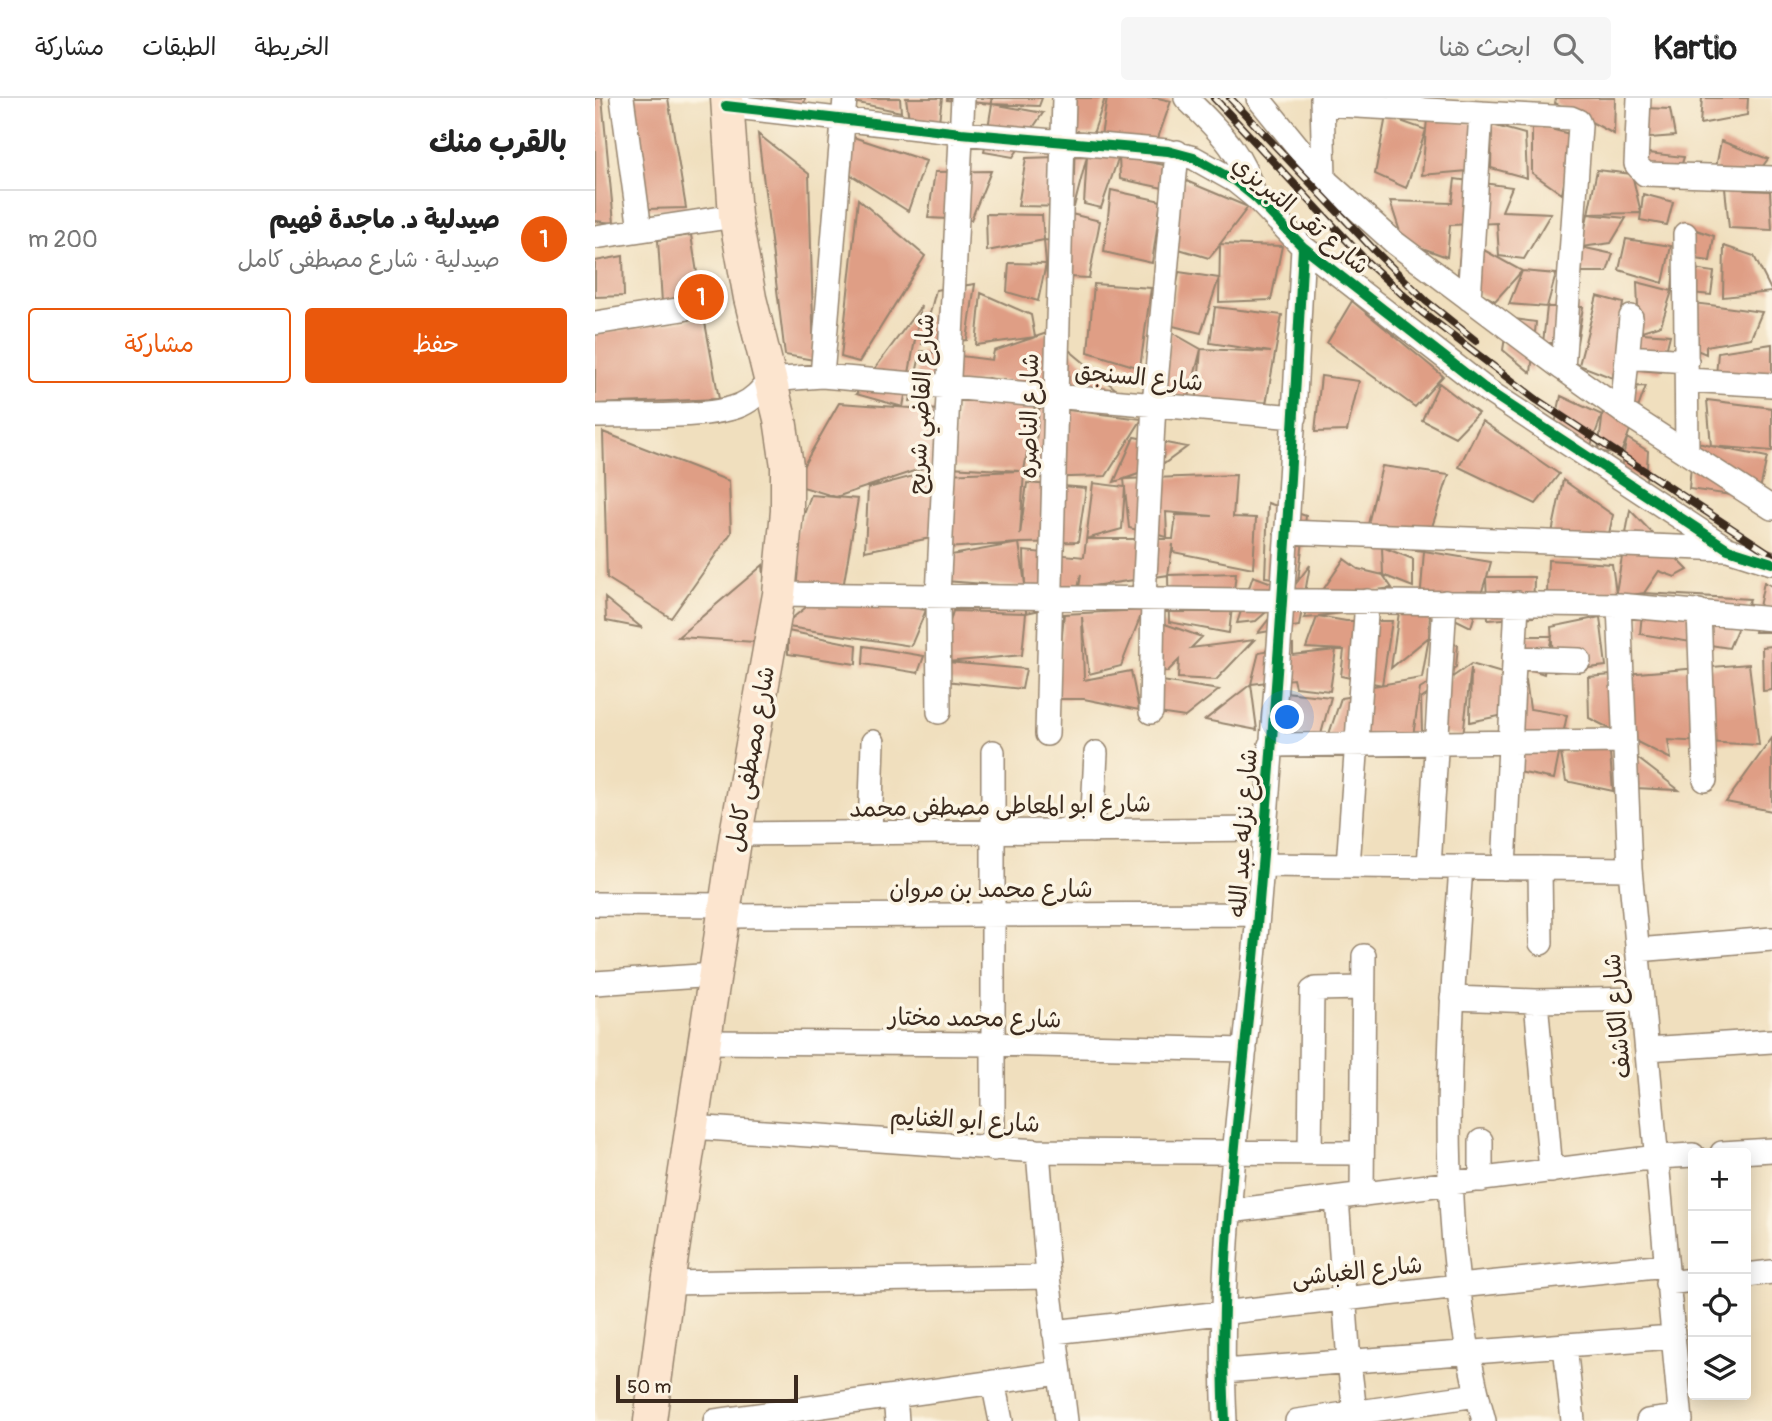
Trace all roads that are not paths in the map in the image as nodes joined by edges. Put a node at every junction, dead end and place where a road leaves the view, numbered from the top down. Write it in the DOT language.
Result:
graph roads {
  1 [pos="622,98"];
  2 [pos="845,98"];
  3 [pos="963,98"];
  4 [pos="1064,98"];
  5 [pos="1186,98"];
  6 [pos="1258,98"];
  7 [pos="1639,98"];
  8 [pos="1322,101"];
  9 [pos="726,102"];
  10 [pos="1395,103"];
  11 [pos="1481,113"];
  12 [pos="843,121"];
  13 [pos="961,134"];
  14 [pos="1061,141"];
  15 [pos="1177,152"];
  16 [pos="1772,178"];
  17 [pos="1324,179"];
  18 [pos="1256,198"];
  19 [pos="736,216"];
  20 [pos="640,230"];
  21 [pos="1685,234"];
  22 [pos="595,237"];
  23 [pos="1303,247"];
  24 [pos="1469,299"];
  25 [pos="683,309"];
  26 [pos="1631,317"];
  27 [pos="595,323"];
  28 [pos="1627,357"];
  29 [pos="1563,369"];
  30 [pos="1687,371"];
  31 [pos="822,376"];
  32 [pos="769,380"];
  33 [pos="1772,385"];
  34 [pos="948,387"];
  35 [pos="1055,396"];
  36 [pos="1154,404"];
  37 [pos="1622,411"];
  38 [pos="595,416"];
  39 [pos="1295,417"];
  40 [pos="1687,453"];
  41 [pos="1772,508"];
  42 [pos="1286,532"];
  43 [pos="1728,549"];
  44 [pos="1772,563"];
  45 [pos="779,594"];
  46 [pos="938,595"];
  47 [pos="1051,597"];
  48 [pos="1149,597"];
  49 [pos="1281,600"];
  50 [pos="1367,601"];
  51 [pos="1445,602"];
  52 [pos="1517,603"];
  53 [pos="1619,605"];
  54 [pos="1699,611"];
  55 [pos="1772,619"];
  56 [pos="1514,659"];
  57 [pos="1579,660"];
  58 [pos="939,712"];
  59 [pos="1151,712"];
  60 [pos="1047,734"];
  61 [pos="1624,741"];
  62 [pos="873,742"];
  63 [pos="1511,742"];
  64 [pos="1437,743"];
  65 [pos="1357,744"];
  66 [pos="1270,745"];
  67 [pos="993,752"];
  68 [pos="1095,752"];
  69 [pos="1705,780"];
  70 [pos="1264,829"];
  71 [pos="1091,831"];
  72 [pos="994,832"];
  73 [pos="736,834"];
  74 [pos="870,834"];
  75 [pos="1262,865"];
  76 [pos="1348,866"];
  77 [pos="1429,867"];
  78 [pos="1461,867"];
  79 [pos="1504,867"];
  80 [pos="1540,868"];
  81 [pos="1630,869"];
  82 [pos="595,904"];
  83 [pos="725,910"];
  84 [pos="1258,914"];
  85 [pos="993,915"];
  86 [pos="1772,939"];
  87 [pos="1541,943"];
  88 [pos="1637,950"];
  89 [pos="1364,956"];
  90 [pos="715,975"];
  91 [pos="595,983"];
  92 [pos="1363,988"];
  93 [pos="1452,998"];
  94 [pos="1642,999"];
  95 [pos="1536,1001"];
  96 [pos="1772,1041"];
  97 [pos="705,1042"];
  98 [pos="993,1044"];
  99 [pos="1647,1049"];
  100 [pos="1245,1050"];
  101 [pos="692,1128"];
  102 [pos="1481,1141"];
  103 [pos="993,1149"];
  104 [pos="1235,1150"];
  105 [pos="1772,1150"];
  106 [pos="1038,1151"];
  107 [pos="1751,1151"];
  108 [pos="1310,1152"];
  109 [pos="1362,1153"];
  110 [pos="1688,1155"];
  111 [pos="1657,1157"];
  112 [pos="1551,1171"];
  113 [pos="1481,1180"];
  114 [pos="1448,1183"];
  115 [pos="1362,1195"];
  116 [pos="1337,1198"];
  117 [pos="1230,1211"];
  118 [pos="1772,1272"];
  119 [pos="1666,1274"];
  120 [pos="1751,1274"];
  121 [pos="1048,1277"];
  122 [pos="1688,1279"];
  123 [pos="669,1283"];
  124 [pos="1458,1286"];
  125 [pos="1344,1298"];
  126 [pos="1225,1312"];
  127 [pos="1054,1332"];
  128 [pos="1672,1337"];
  129 [pos="1566,1345"];
  130 [pos="1468,1352"];
  131 [pos="1349,1362"];
  132 [pos="1223,1371"];
  133 [pos="1059,1373"];
  134 [pos="993,1382"];
  135 [pos="1476,1395"];
  136 [pos="895,1396"];
  137 [pos="785,1416"];
  138 [pos="1356,1417"];
  139 [pos="1680,1419"];
  140 [pos="650,1421"];
  141 [pos="715,1421"];
  142 [pos="897,1421"];
  143 [pos="1001,1421"];
  144 [pos="1066,1421"];
  145 [pos="1225,1421"];
  146 [pos="1297,1421"];
  147 [pos="1484,1421"];
  148 [pos="1573,1421"];
  149 [pos="1648,1421"];
  1 -- 20 [label="street"];
  2 -- 12 [label="street"];
  3 -- 13 [label="street, شارع القاضي شريح"];
  4 -- 14 [label="street, شارع الناصره"];
  5 -- 18 [label="street"];
  6 -- 17 [label="street, شارع تقى التبريزي"];
  7 -- 16 [label="street"];
  8 -- 10 [label="street"];
  8 -- 17 [label="street"];
  9 -- 12 [label="street, شارع تقى التبريزي"];
  9 -- 19 [label="main road, شارع مصطفى كامل"];
  10 -- 11 [label="street"];
  11 -- 24 [label="street"];
  11 -- 29 [label="street"];
  12 -- 13 [label="street, شارع تقى التبريزي"];
  12 -- 31 [label="street"];
  13 -- 14 [label="street, شارع تقى التبريزي"];
  13 -- 34 [label="street, شارع القاضي شريح"];
  14 -- 15 [label="street, شارع تقى التبريزي"];
  14 -- 35 [label="street, شارع الناصره"];
  15 -- 18 [label="street, شارع تقى التبريزي"];
  15 -- 36 [label="street"];
  17 -- 24 [label="street, شارع تقى التبريزي"];
  18 -- 23 [label="street, شارع تقى التبريزي"];
  19 -- 20 [label="street"];
  19 -- 32 [label="main road, شارع مصطفى كامل"];
  20 -- 22 [label="street"];
  21 -- 30 [label="street"];
  23 -- 39 [label="street, شارع نزله عبد الله"];
  23 -- 43 [label="street, شارع تقى التبريزي"];
  24 -- 29 [label="street, شارع تقى التبريزي"];
  25 -- 27 [label="street"];
  26 -- 28 [label="street"];
  28 -- 30 [label="street"];
  28 -- 37 [label="street"];
  29 -- 37 [label="street, شارع تقى التبريزي"];
  30 -- 33 [label="street"];
  30 -- 40 [label="street"];
  31 -- 32 [label="street, شارع السنجق"];
  31 -- 34 [label="street, شارع السنجق"];
  32 -- 38 [label="street"];
  32 -- 45 [label="main road, شارع مصطفى كامل"];
  34 -- 35 [label="street, شارع السنجق"];
  34 -- 46 [label="street, شارع القاضي شريح"];
  35 -- 36 [label="street, شارع السنجق"];
  35 -- 47 [label="street, شارع الناصره"];
  36 -- 39 [label="street, شارع السنجق"];
  36 -- 48 [label="street"];
  37 -- 40 [label="street, شارع تقى التبريزي"];
  39 -- 42 [label="street, شارع نزله عبد الله"];
  40 -- 41 [label="street, شارع تقى التبريزي"];
  42 -- 43 [label="street"];
  42 -- 49 [label="street, شارع نزله عبد الله"];
  43 -- 44 [label="street, شارع تقى التبريزي"];
  45 -- 46 [label="street"];
  45 -- 73 [label="main road, شارع مصطفى كامل"];
  46 -- 47 [label="street"];
  46 -- 58 [label="street, شارع القاضي شريح"];
  47 -- 48 [label="street"];
  47 -- 60 [label="street, شارع الناصره"];
  48 -- 49 [label="street"];
  48 -- 59 [label="street"];
  49 -- 50 [label="street"];
  49 -- 66 [label="street, شارع نزله عبد الله"];
  50 -- 51 [label="street"];
  50 -- 65 [label="street"];
  51 -- 52 [label="street"];
  51 -- 64 [label="street"];
  52 -- 53 [label="street"];
  52 -- 56 [label="street"];
  53 -- 54 [label="street"];
  53 -- 61 [label="street, شارع الكاشف"];
  54 -- 55 [label="street"];
  54 -- 69 [label="street"];
  56 -- 57 [label="street"];
  56 -- 63 [label="street"];
  61 -- 63 [label="street"];
  61 -- 81 [label="street, شارع الكاشف"];
  62 -- 74 [label="street"];
  63 -- 64 [label="street"];
  63 -- 79 [label="street"];
  64 -- 65 [label="street"];
  64 -- 77 [label="street"];
  65 -- 66 [label="street"];
  65 -- 76 [label="street"];
  66 -- 70 [label="street, شارع نزله عبد الله"];
  67 -- 72 [label="street"];
  68 -- 71 [label="street"];
  70 -- 71 [label="street, شارع ابو المعاطى مصطفى محمد"];
  70 -- 75 [label="street, شارع نزله عبد الله"];
  71 -- 72 [label="street, شارع ابو المعاطى مصطفى محمد"];
  72 -- 74 [label="street, شارع ابو المعاطى مصطفى محمد"];
  72 -- 85 [label="street"];
  73 -- 74 [label="street, شارع ابو المعاطى مصطفى محمد"];
  73 -- 83 [label="main road, شارع مصطفى كامل"];
  75 -- 76 [label="street"];
  75 -- 84 [label="street, شارع نزله عبد الله"];
  76 -- 77 [label="street"];
  77 -- 78 [label="street"];
  78 -- 79 [label="street"];
  78 -- 93 [label="street"];
  79 -- 80 [label="street"];
  80 -- 81 [label="street"];
  80 -- 87 [label="street"];
  81 -- 88 [label="street, شارع الكاشف"];
  82 -- 83 [label="street, شارع محمد بن مروان"];
  83 -- 85 [label="street, شارع محمد بن مروان"];
  83 -- 90 [label="main road, شارع مصطفى كامل"];
  84 -- 85 [label="street, شارع محمد بن مروان"];
  84 -- 100 [label="street, شارع نزله عبد الله"];
  85 -- 98 [label="street"];
  86 -- 88 [label="street"];
  88 -- 94 [label="street, شارع الكاشف"];
  89 -- 92 [label="street"];
  90 -- 91 [label="street"];
  90 -- 97 [label="main road, شارع مصطفى كامل"];
  92 -- 108 [label="street"];
  92 -- 109 [label="street"];
  93 -- 95 [label="street"];
  93 -- 114 [label="street"];
  94 -- 95 [label="street"];
  94 -- 99 [label="street, شارع الكاشف"];
  95 -- 112 [label="street"];
  96 -- 99 [label="street"];
  97 -- 98 [label="street, شارع محمد مختار"];
  97 -- 101 [label="main road, شارع مصطفى كامل"];
  98 -- 100 [label="street, شارع محمد مختار"];
  98 -- 103 [label="street"];
  99 -- 111 [label="street, شارع الكاشف"];
  100 -- 104 [label="street, شارع نزله عبد الله"];
  101 -- 103 [label="street, شارع ابو الغنايم"];
  101 -- 123 [label="main road, شارع مصطفى كامل"];
  102 -- 113 [label="street"];
  103 -- 106 [label="street, شارع ابو الغنايم"];
  104 -- 106 [label="street, شارع ابو الغنايم"];
  104 -- 108 [label="street, شارع ابو الغنايم"];
  104 -- 117 [label="street, شارع نزله عبد الله"];
  105 -- 107 [label="street"];
  106 -- 121 [label="street"];
  108 -- 109 [label="street, شارع ابو الغنايم"];
  109 -- 115 [label="street"];
  110 -- 111 [label="street"];
  111 -- 112 [label="street"];
  111 -- 119 [label="street, شارع الكاشف"];
  112 -- 113 [label="street"];
  113 -- 114 [label="street"];
  114 -- 115 [label="street"];
  114 -- 124 [label="street"];
  115 -- 116 [label="street"];
  116 -- 117 [label="street"];
  116 -- 125 [label="street"];
  117 -- 126 [label="street, شارع نزله عبد الله"];
  118 -- 120 [label="street"];
  119 -- 122 [label="street, شارع الغباشى"];
  119 -- 124 [label="street, شارع الغباشى"];
  119 -- 128 [label="street, شارع الكاشف"];
  121 -- 123 [label="street"];
  121 -- 127 [label="street"];
  123 -- 140 [label="main road, شارع مصطفى كامل"];
  124 -- 125 [label="street, شارع الغباشى"];
  124 -- 130 [label="street"];
  125 -- 126 [label="street, شارع الغباشى"];
  125 -- 131 [label="street"];
  126 -- 127 [label="street, شارع الغباشى"];
  126 -- 132 [label="street, شارع نزله عبد الله"];
  127 -- 133 [label="street"];
  128 -- 129 [label="street"];
  128 -- 139 [label="street, شارع الكاشف"];
  129 -- 130 [label="street"];
  129 -- 148 [label="street"];
  130 -- 131 [label="street"];
  130 -- 135 [label="street"];
  131 -- 132 [label="street"];
  131 -- 138 [label="street"];
  132 -- 145 [label="street, شارع نزله عبد الله"];
  133 -- 134 [label="street"];
  133 -- 144 [label="street"];
  134 -- 136 [label="street"];
  134 -- 143 [label="street"];
  135 -- 138 [label="street"];
  135 -- 147 [label="street"];
  136 -- 137 [label="street"];
  136 -- 142 [label="street"];
  137 -- 141 [label="street"];
  138 -- 146 [label="street"];
  139 -- 149 [label="street"];
}
